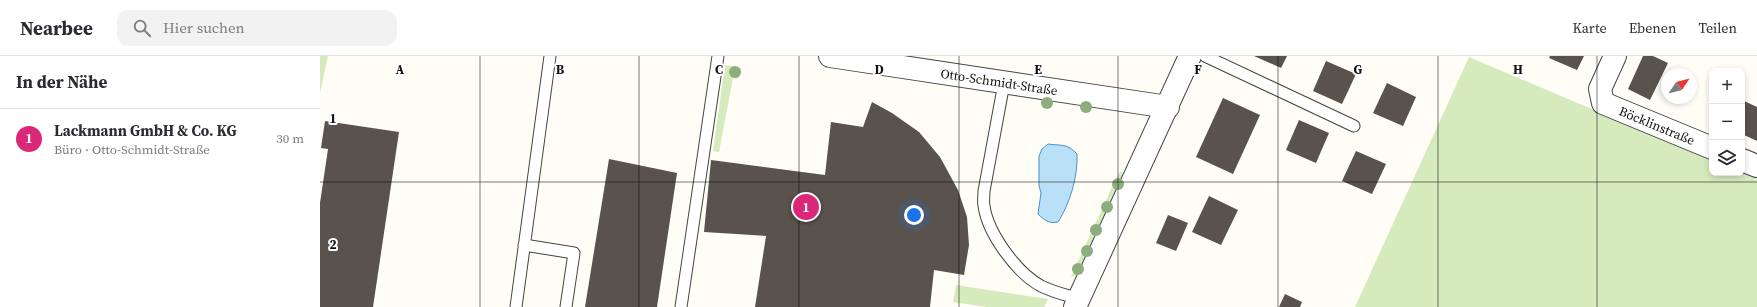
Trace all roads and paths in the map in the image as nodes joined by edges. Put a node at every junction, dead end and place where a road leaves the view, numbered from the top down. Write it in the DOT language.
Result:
graph roads {
  1 [pos="550,56"];
  2 [pos="718,56"];
  3 [pos="830,56"];
  4 [pos="1190,56"];
  5 [pos="1205,56"];
  6 [pos="1615,56"];
  7 [pos="1004,83"];
  8 [pos="1168,107"];
  9 [pos="1354,126"];
  10 [pos="1709,147"];
  11 [pos="1745,161"];
  12 [pos="1757,166"];
  13 [pos="524,245"];
  14 [pos="1077,303"];
  15 [pos="516,307"];
  16 [pos="566,307"];
  17 [pos="681,307"];
  1 -- 13 [label="lane"];
  2 -- 17 [label="lane"];
  3 -- 7 [label="street, Otto-Schmidt-Straße"];
  4 -- 8 [label="street"];
  5 -- 9 [label="lane"];
  6 -- 10 [label="street, Böcklinstraße"];
  7 -- 8 [label="street, Otto-Schmidt-Straße"];
  7 -- 14 [label="lane"];
  8 -- 14 [label="street"];
  11 -- 12 [label="street"];
  13 -- 15 [label="lane"];
  13 -- 16 [label="lane"];
}
